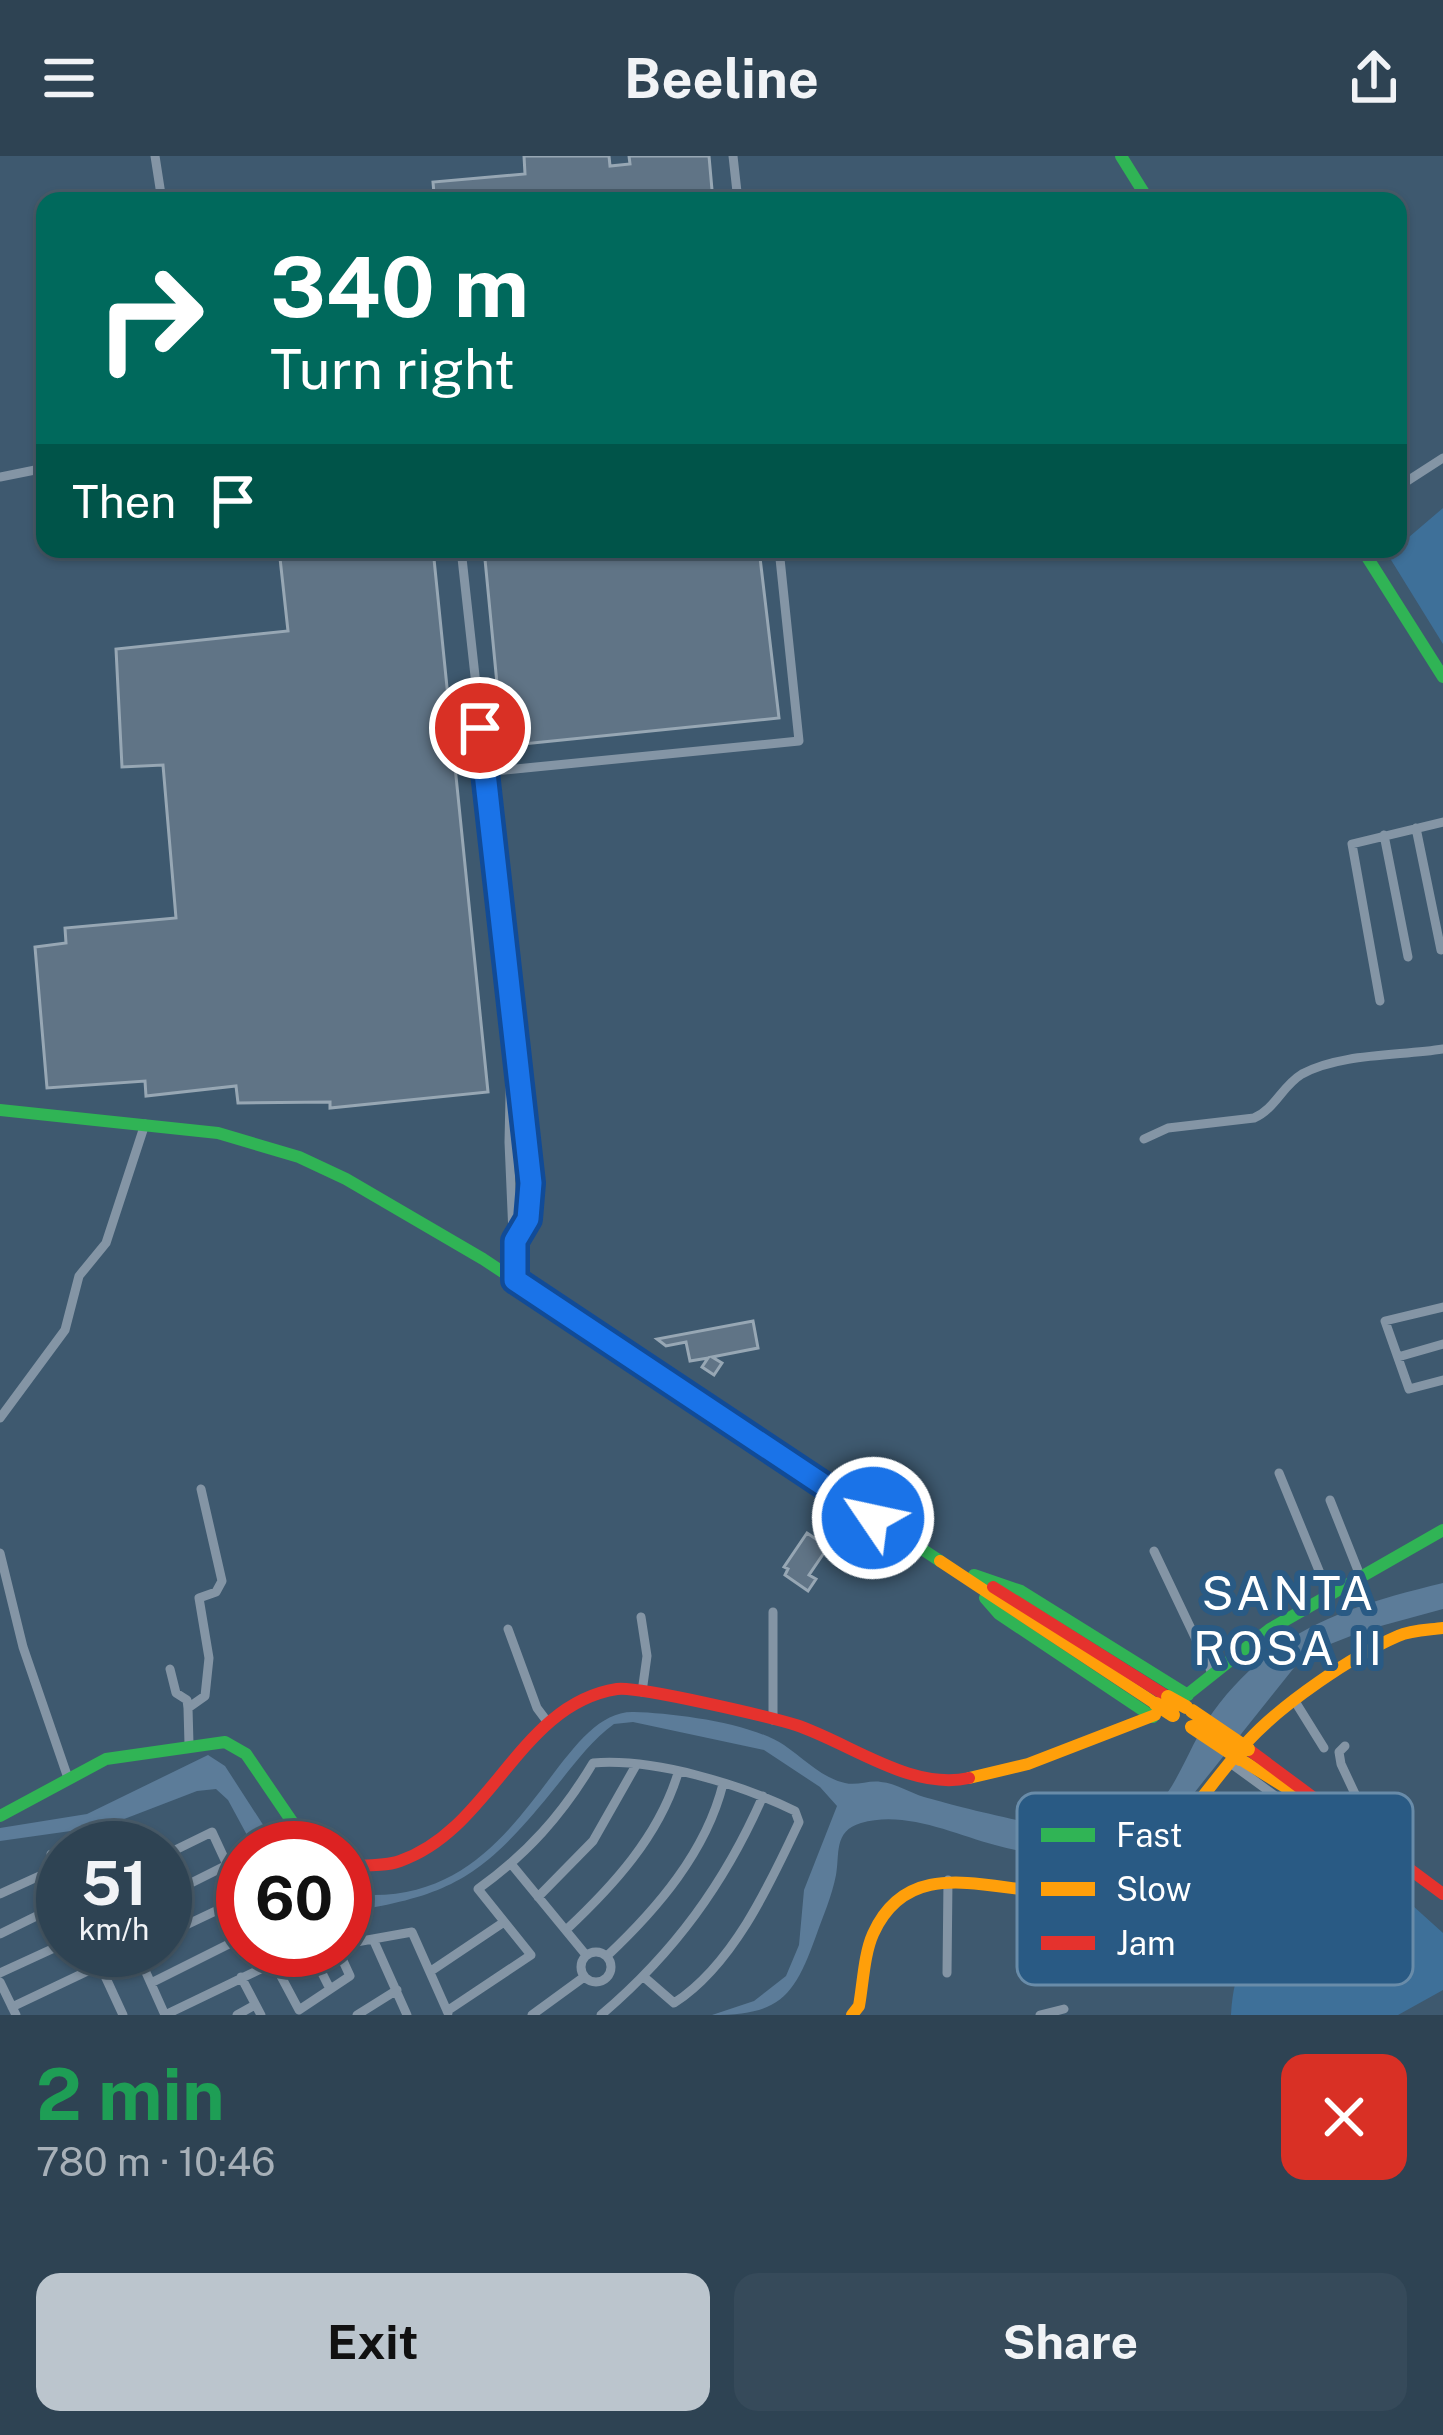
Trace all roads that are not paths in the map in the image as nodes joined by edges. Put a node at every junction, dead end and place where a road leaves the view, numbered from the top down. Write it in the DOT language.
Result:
graph roads {
  1 [pos="155,156"];
  2 [pos="733,156"];
  3 [pos="1121,156"];
  4 [pos="161,192"];
  5 [pos="737,192"];
  6 [pos="1143,192"];
  7 [pos="1443,458"];
  8 [pos="36,470"];
  9 [pos="0,477"];
  10 [pos="1407,481"];
  11 [pos="462,558"];
  12 [pos="779,558"];
  13 [pos="1367,558"];
  14 [pos="1443,676"];
  15 [pos="485,772"];
  16 [pos="1443,823"];
  17 [pos="1416,828"];
  18 [pos="1384,835"];
  19 [pos="1442,950"];
  20 [pos="1408,958"];
  21 [pos="1380,1001"];
  22 [pos="512,1035"];
  23 [pos="1443,1049"];
  24 [pos="0,1110"];
  25 [pos="145,1124"];
  26 [pos="1144,1139"];
  27 [pos="515,1241"];
  28 [pos="515,1280"];
  29 [pos="1443,1307"];
  30 [pos="1443,1344"];
  31 [pos="1398,1357"];
  32 [pos="1443,1380"];
  33 [pos="0,1418"];
  34 [pos="1279,1473"];
  35 [pos="201,1489"];
  36 [pos="1330,1500"];
  37 [pos="1443,1530"];
  38 [pos="1154,1550"];
  39 [pos="0,1553"];
  40 [pos="972,1578"];
  41 [pos="1360,1578"];
  42 [pos="1329,1595"];
  43 [pos="773,1612"];
  44 [pos="641,1617"];
  45 [pos="1443,1628"];
  46 [pos="508,1629"];
  47 [pos="170,1669"];
  48 [pos="1213,1675"];
  49 [pos="642,1692"];
  50 [pos="1296,1702"];
  51 [pos="1159,1706"];
  52 [pos="188,1708"];
  53 [pos="1186,1711"];
  54 [pos="773,1720"];
  55 [pos="549,1724"];
  56 [pos="189,1744"];
  57 [pos="1346,1746"];
  58 [pos="1324,1748"];
  59 [pos="1239,1757"];
  60 [pos="635,1767"];
  61 [pos="678,1773"];
  62 [pos="68,1778"];
  63 [pos="723,1784"];
  64 [pos="1211,1793"];
  65 [pos="1281,1793"];
  66 [pos="1291,1793"];
  67 [pos="1355,1793"];
  68 [pos="763,1796"];
  69 [pos="0,1816"];
  70 [pos="291,1821"];
  71 [pos="216,1841"];
  72 [pos="192,1842"];
  73 [pos="372,1864"];
  74 [pos="512,1865"];
  75 [pos="1413,1871"];
  76 [pos="36,1877"];
  77 [pos="948,1880"];
  78 [pos="1017,1887"];
  79 [pos="1,1892"];
  80 [pos="1443,1894"];
  81 [pos="538,1897"];
  82 [pos="36,1916"];
  83 [pos="504,1922"];
  84 [pos="566,1930"];
  85 [pos="0,1934"];
  86 [pos="373,1939"];
  87 [pos="216,1950"];
  88 [pos="586,1955"];
  89 [pos="36,1956"];
  90 [pos="607,1956"];
  91 [pos="431,1971"];
  92 [pos="0,1973"];
  93 [pos="947,1973"];
  94 [pos="78,1977"];
  95 [pos="106,1977"];
  96 [pos="148,1977"];
  97 [pos="241,1977"];
  98 [pos="281,1977"];
  99 [pos="324,1977"];
  100 [pos="348,1977"];
  101 [pos="584,1977"];
  102 [pos="644,1977"];
  103 [pos="605,1979"];
  104 [pos="0,1982"];
  105 [pos="151,1983"];
  106 [pos="330,1989"];
  107 [pos="397,1990"];
  108 [pos="1063,1996"];
  109 [pos="622,1997"];
  110 [pos="196,2000"];
  111 [pos="258,2010"];
  112 [pos="14,2011"];
  113 [pos="300,2012"];
  114 [pos="1065,2012"];
  115 [pos="448,2013"];
  116 [pos="123,2015"];
  117 [pos="165,2015"];
  118 [pos="204,2015"];
  119 [pos="237,2015"];
  120 [pos="357,2015"];
  121 [pos="407,2015"];
  122 [pos="532,2015"];
  123 [pos="602,2015"];
  124 [pos="852,2015"];
  125 [pos="1040,2015"];
  1 -- 4 [label="street"];
  2 -- 5 [label="street"];
  3 -- 6 [label="main road"];
  7 -- 10 [label="street"];
  8 -- 9 [label="street"];
  11 -- 15 [label="street"];
  12 -- 15 [label="street"];
  13 -- 14 [label="main road"];
  15 -- 22 [label="street"];
  16 -- 17 [label="street"];
  17 -- 18 [label="street"];
  17 -- 19 [label="street"];
  18 -- 20 [label="street"];
  18 -- 21 [label="street"];
  22 -- 27 [label="street"];
  22 -- 27 [label="street"];
  23 -- 26 [label="street"];
  24 -- 25 [label="main road"];
  25 -- 28 [label="main road"];
  25 -- 33 [label="street"];
  27 -- 28 [label="street"];
  28 -- 40 [label="main road"];
  29 -- 31 [label="street"];
  30 -- 31 [label="street"];
  31 -- 32 [label="street"];
  34 -- 42 [label="street"];
  35 -- 52 [label="street"];
  36 -- 41 [label="street"];
  37 -- 41 [label="main road"];
  38 -- 48 [label="street"];
  39 -- 62 [label="street"];
  40 -- 51 [label="main road"];
  40 -- 53 [label="main road"];
  41 -- 42 [label="main road"];
  42 -- 48 [label="main road"];
  43 -- 54 [label="street"];
  44 -- 49 [label="street"];
  45 -- 50 [label="main road"];
  46 -- 55 [label="street"];
  47 -- 52 [label="street"];
  48 -- 53 [label="main road"];
  49 -- 54 [label="main road"];
  49 -- 55 [label="main road"];
  50 -- 58 [label="street"];
  50 -- 59 [label="main road"];
  51 -- 53 [label="main road, bridge"];
  51 -- 53 [label="main road"];
  51 -- 54 [label="main road"];
  52 -- 56 [label="street"];
  53 -- 59 [label="main road, bridge"];
  55 -- 73 [label="main road"];
  56 -- 62 [label="main road"];
  56 -- 70 [label="main road"];
  57 -- 67 [label="street"];
  59 -- 64 [label="main road"];
  59 -- 65 [label="street"];
  59 -- 66 [label="main road"];
  60 -- 61 [label="street"];
  60 -- 74 [label="street"];
  60 -- 81 [label="street"];
  61 -- 63 [label="street"];
  61 -- 84 [label="street"];
  62 -- 69 [label="main road"];
  63 -- 68 [label="street"];
  63 -- 90 [label="street"];
  68 -- 102 [label="street"];
  68 -- 102 [label="street"];
  71 -- 72 [label="street"];
  74 -- 81 [label="street"];
  74 -- 83 [label="street"];
  75 -- 80 [label="main road"];
  76 -- 79 [label="street"];
  77 -- 78 [label="main road"];
  77 -- 93 [label="street"];
  77 -- 124 [label="main road"];
  81 -- 84 [label="street"];
  82 -- 85 [label="street"];
  83 -- 91 [label="street"];
  83 -- 115 [label="street"];
  84 -- 88 [label="street"];
  86 -- 91 [label="street"];
  86 -- 107 [label="street"];
  87 -- 105 [label="street"];
  88 -- 90 [label="street"];
  88 -- 101 [label="street"];
  89 -- 92 [label="street"];
  90 -- 103 [label="street"];
  91 -- 115 [label="street"];
  94 -- 112 [label="street"];
  95 -- 116 [label="street"];
  96 -- 105 [label="street"];
  97 -- 110 [label="street"];
  97 -- 111 [label="street"];
  98 -- 113 [label="street"];
  99 -- 106 [label="street"];
  100 -- 106 [label="street"];
  101 -- 103 [label="street"];
  101 -- 122 [label="street"];
  102 -- 109 [label="street"];
  103 -- 109 [label="street"];
  104 -- 112 [label="street"];
  105 -- 117 [label="street"];
  106 -- 113 [label="street"];
  107 -- 120 [label="street"];
  107 -- 121 [label="street"];
  108 -- 114 [label="street"];
  109 -- 123 [label="street"];
  110 -- 117 [label="street"];
  110 -- 118 [label="street"];
  111 -- 119 [label="street"];
  114 -- 125 [label="street"];
}
